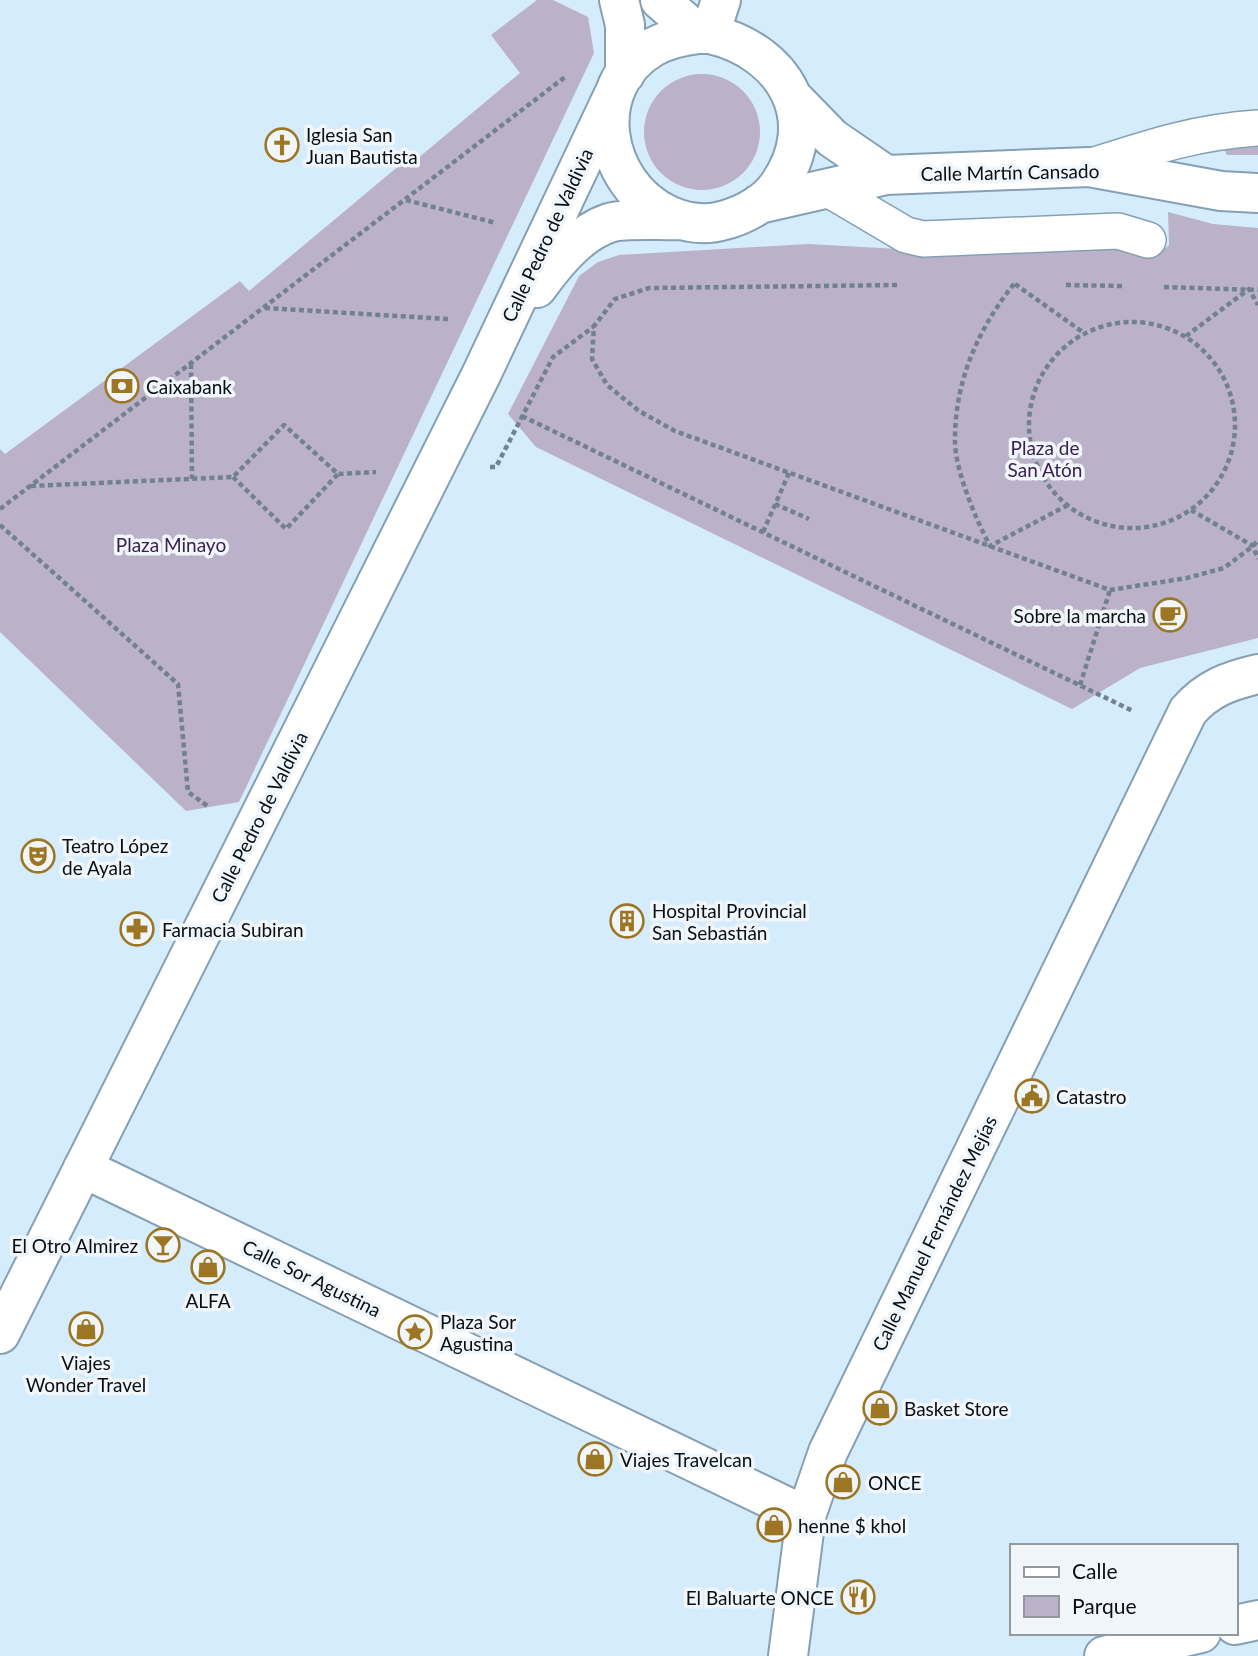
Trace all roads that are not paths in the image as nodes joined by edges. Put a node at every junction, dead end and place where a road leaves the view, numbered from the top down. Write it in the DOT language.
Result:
graph roads {
  1 [pos="619,0"];
  2 [pos="660,0"];
  3 [pos="710,23"];
  4 [pos="619,85"];
  5 [pos="794,99"];
  6 [pos="1258,128"];
  7 [pos="1088,167"];
  8 [pos="886,175"];
  9 [pos="828,189"];
  10 [pos="1258,193"];
  11 [pos="759,204"];
  12 [pos="680,220"];
  13 [pos="1148,240"];
  14 [pos="481,375"];
  15 [pos="1258,674"];
  16 [pos="83,1168"];
  17 [pos="0,1334"];
  18 [pos="806,1516"];
  19 [pos="1258,1620"];
  20 [pos="1237,1625"];
  21 [pos="1193,1635"];
  22 [pos="788,1656"];
  23 [pos="1104,1656"];
  1 -- 4 [label="street"];
  2 -- 3 [label="street"];
  3 -- 4 [label="street"];
  3 -- 5 [label="street"];
  4 -- 12 [label="street"];
  4 -- 14 [label="street, Calle Pedro de Valdivia"];
  5 -- 8 [label="street"];
  5 -- 11 [label="street"];
  6 -- 7 [label="lane"];
  7 -- 8 [label="street, Calle Martín Cansado"];
  7 -- 10 [label="street, Calle Martín Cansado"];
  8 -- 9 [label="street, Calle Martín Cansado"];
  9 -- 11 [label="street, Calle Martín Cansado"];
  9 -- 13 [label="lane"];
  11 -- 12 [label="street"];
  12 -- 14 [label="street, Calle Pedro de Valdivia"];
  14 -- 16 [label="street, Calle Pedro de Valdivia"];
  15 -- 18 [label="street, Calle Manuel Fernández Mejías"];
  16 -- 17 [label="street, Calle Pedro de Valdivia"];
  16 -- 18 [label="street, Calle Sor Agustina"];
  18 -- 22 [label="street, Calle Manuel Fernández Mejías"];
  19 -- 20 [label="street"];
  21 -- 23 [label="street"];
}
